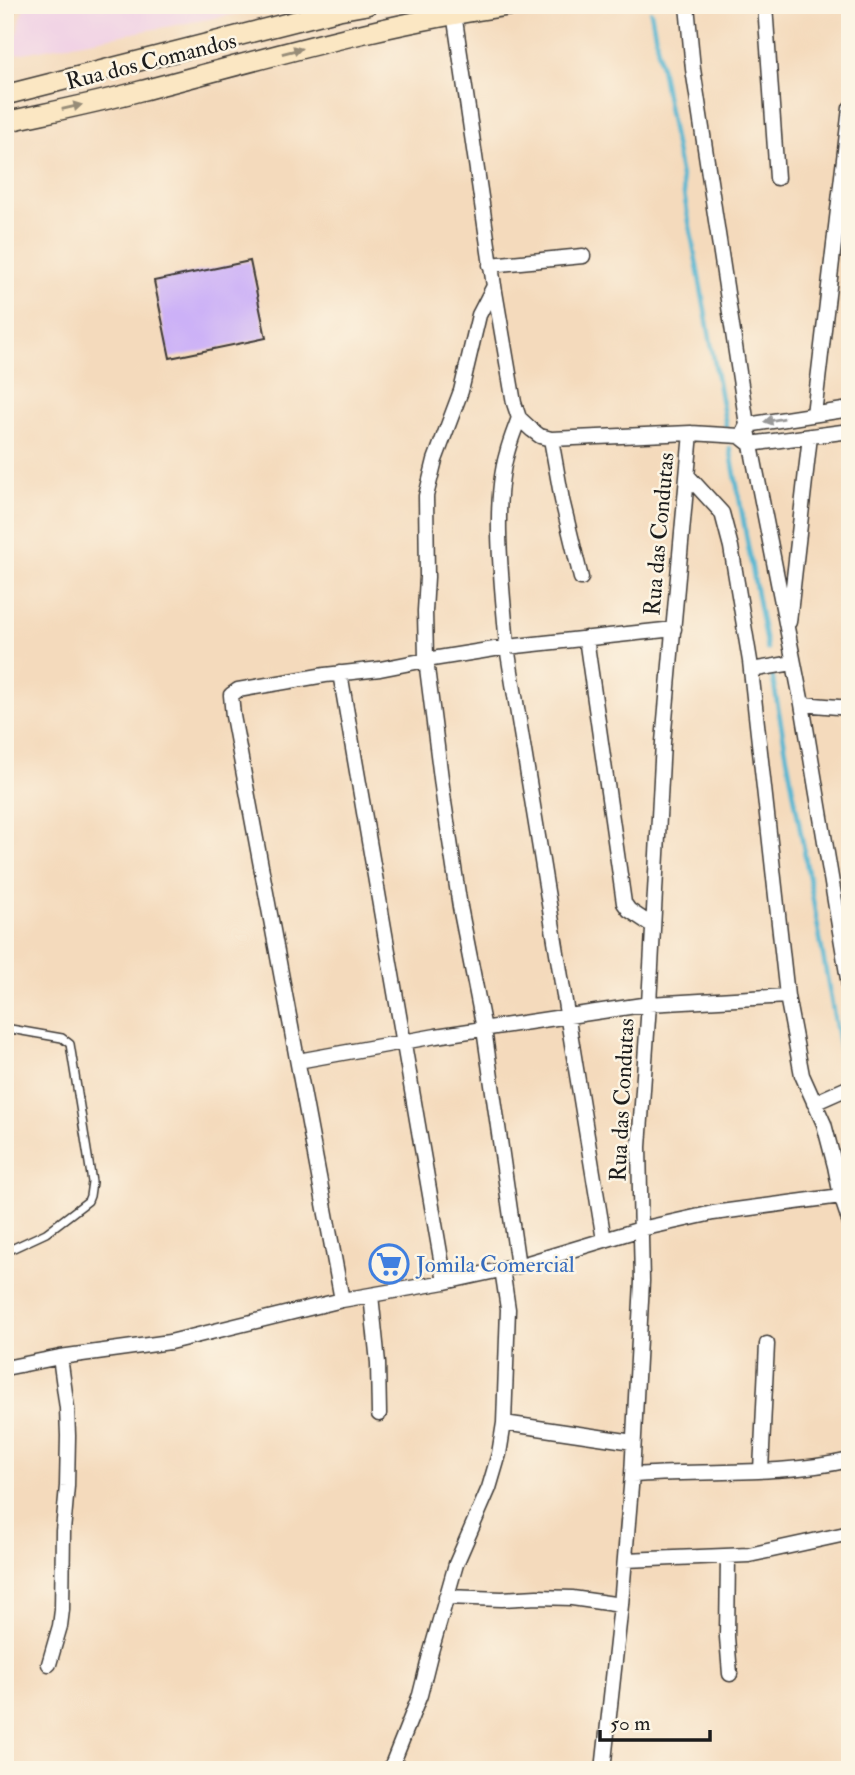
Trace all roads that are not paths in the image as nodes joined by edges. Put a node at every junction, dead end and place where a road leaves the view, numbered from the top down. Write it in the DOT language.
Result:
graph roads {
  1 [pos="8,5"];
  2 [pos="367,5"];
  3 [pos="514,5"];
  4 [pos="687,5"];
  5 [pos="765,5"];
  6 [pos="453,13"];
  7 [pos="5,19"];
  8 [pos="5,95"];
  9 [pos="850,108"];
  10 [pos="5,122"];
  11 [pos="777,178"];
  12 [pos="583,256"];
  13 [pos="491,265"];
  14 [pos="494,286"];
  15 [pos="850,408"];
  16 [pos="814,414"];
  17 [pos="519,418"];
  18 [pos="850,431"];
  19 [pos="691,433"];
  20 [pos="746,435"];
  21 [pos="810,436"];
  22 [pos="551,439"];
  23 [pos="688,476"];
  24 [pos="581,579"];
  25 [pos="674,629"];
  26 [pos="788,636"];
  27 [pos="586,638"];
  28 [pos="507,647"];
  29 [pos="426,660"];
  30 [pos="793,663"];
  31 [pos="751,670"];
  32 [pos="340,673"];
  33 [pos="802,704"];
  34 [pos="850,708"];
  35 [pos="653,926"];
  36 [pos="850,991"];
  37 [pos="787,996"];
  38 [pos="649,1004"];
  39 [pos="568,1016"];
  40 [pos="5,1028"];
  41 [pos="484,1029"];
  42 [pos="404,1042"];
  43 [pos="298,1061"];
  44 [pos="845,1089"];
  45 [pos="814,1103"];
  46 [pos="841,1196"];
  47 [pos="850,1223"];
  48 [pos="641,1229"];
  49 [pos="604,1240"];
  50 [pos="5,1252"];
  51 [pos="518,1266"];
  52 [pos="502,1269"];
  53 [pos="445,1282"];
  54 [pos="371,1295"];
  55 [pos="342,1300"];
  56 [pos="767,1344"];
  57 [pos="60,1357"];
  58 [pos="5,1368"];
  59 [pos="379,1414"];
  60 [pos="504,1423"];
  61 [pos="633,1442"];
  62 [pos="850,1460"];
  63 [pos="761,1471"];
  64 [pos="632,1475"];
  65 [pos="850,1533"];
  66 [pos="728,1557"];
  67 [pos="625,1560"];
  68 [pos="446,1597"];
  69 [pos="621,1605"];
  70 [pos="50,1664"];
  71 [pos="730,1674"];
  72 [pos="390,1770"];
  73 [pos="603,1770"];
  1 -- 7 [label="street"];
  2 -- 8 [label="main road, Rua dos Comandos"];
  3 -- 6 [label="main road, Rua dos Comandos"];
  4 -- 20 [label="street"];
  5 -- 11 [label="street"];
  10 -- 6 [label="main road, Rua dos Comandos, one-way"];
  6 -- 13 [label="street"];
  9 -- 16 [label="street"];
  12 -- 13 [label="street"];
  13 -- 14 [label="street"];
  14 -- 17 [label="street"];
  14 -- 29 [label="street"];
  15 -- 16 [label="street"];
  16 -- 20 [label="street, one-way"];
  17 -- 22 [label="street"];
  17 -- 28 [label="street"];
  18 -- 21 [label="street"];
  19 -- 20 [label="street"];
  19 -- 22 [label="street"];
  19 -- 23 [label="street, Rua das Condutas"];
  20 -- 21 [label="street"];
  20 -- 26 [label="street"];
  21 -- 26 [label="street"];
  22 -- 24 [label="street"];
  23 -- 25 [label="street, Rua das Condutas"];
  23 -- 31 [label="street"];
  25 -- 27 [label="street"];
  25 -- 35 [label="street, Rua das Condutas"];
  26 -- 30 [label="street"];
  27 -- 28 [label="street"];
  27 -- 35 [label="street"];
  28 -- 29 [label="street"];
  28 -- 39 [label="street"];
  29 -- 32 [label="street"];
  29 -- 41 [label="street"];
  30 -- 31 [label="street"];
  30 -- 33 [label="street"];
  31 -- 37 [label="street"];
  32 -- 42 [label="street"];
  32 -- 43 [label="street"];
  33 -- 34 [label="street"];
  33 -- 36 [label="street"];
  35 -- 38 [label="street, Rua das Condutas"];
  37 -- 38 [label="street"];
  37 -- 45 [label="street"];
  38 -- 39 [label="street"];
  38 -- 48 [label="street, Rua das Condutas"];
  39 -- 41 [label="street"];
  39 -- 49 [label="street"];
  40 -- 50 [label="lane"];
  41 -- 42 [label="street"];
  41 -- 51 [label="street"];
  42 -- 43 [label="street"];
  42 -- 53 [label="street"];
  43 -- 55 [label="street"];
  44 -- 45 [label="street"];
  45 -- 46 [label="street"];
  46 -- 47 [label="street"];
  46 -- 48 [label="street"];
  48 -- 49 [label="street"];
  48 -- 61 [label="street, Rua das Condutas"];
  49 -- 51 [label="street"];
  51 -- 52 [label="street"];
  52 -- 53 [label="street"];
  52 -- 60 [label="street"];
  53 -- 54 [label="street"];
  54 -- 55 [label="street"];
  54 -- 59 [label="street"];
  55 -- 57 [label="street"];
  56 -- 63 [label="street"];
  57 -- 58 [label="street"];
  57 -- 70 [label="street"];
  60 -- 61 [label="street"];
  60 -- 68 [label="street"];
  61 -- 64 [label="street, Rua das Condutas"];
  62 -- 63 [label="street"];
  63 -- 64 [label="street"];
  64 -- 67 [label="street, Rua das Condutas"];
  65 -- 66 [label="street"];
  66 -- 67 [label="street"];
  66 -- 71 [label="street"];
  67 -- 69 [label="street, Rua das Condutas"];
  68 -- 69 [label="street"];
  68 -- 72 [label="street"];
  69 -- 73 [label="street, Rua das Condutas"];
}
